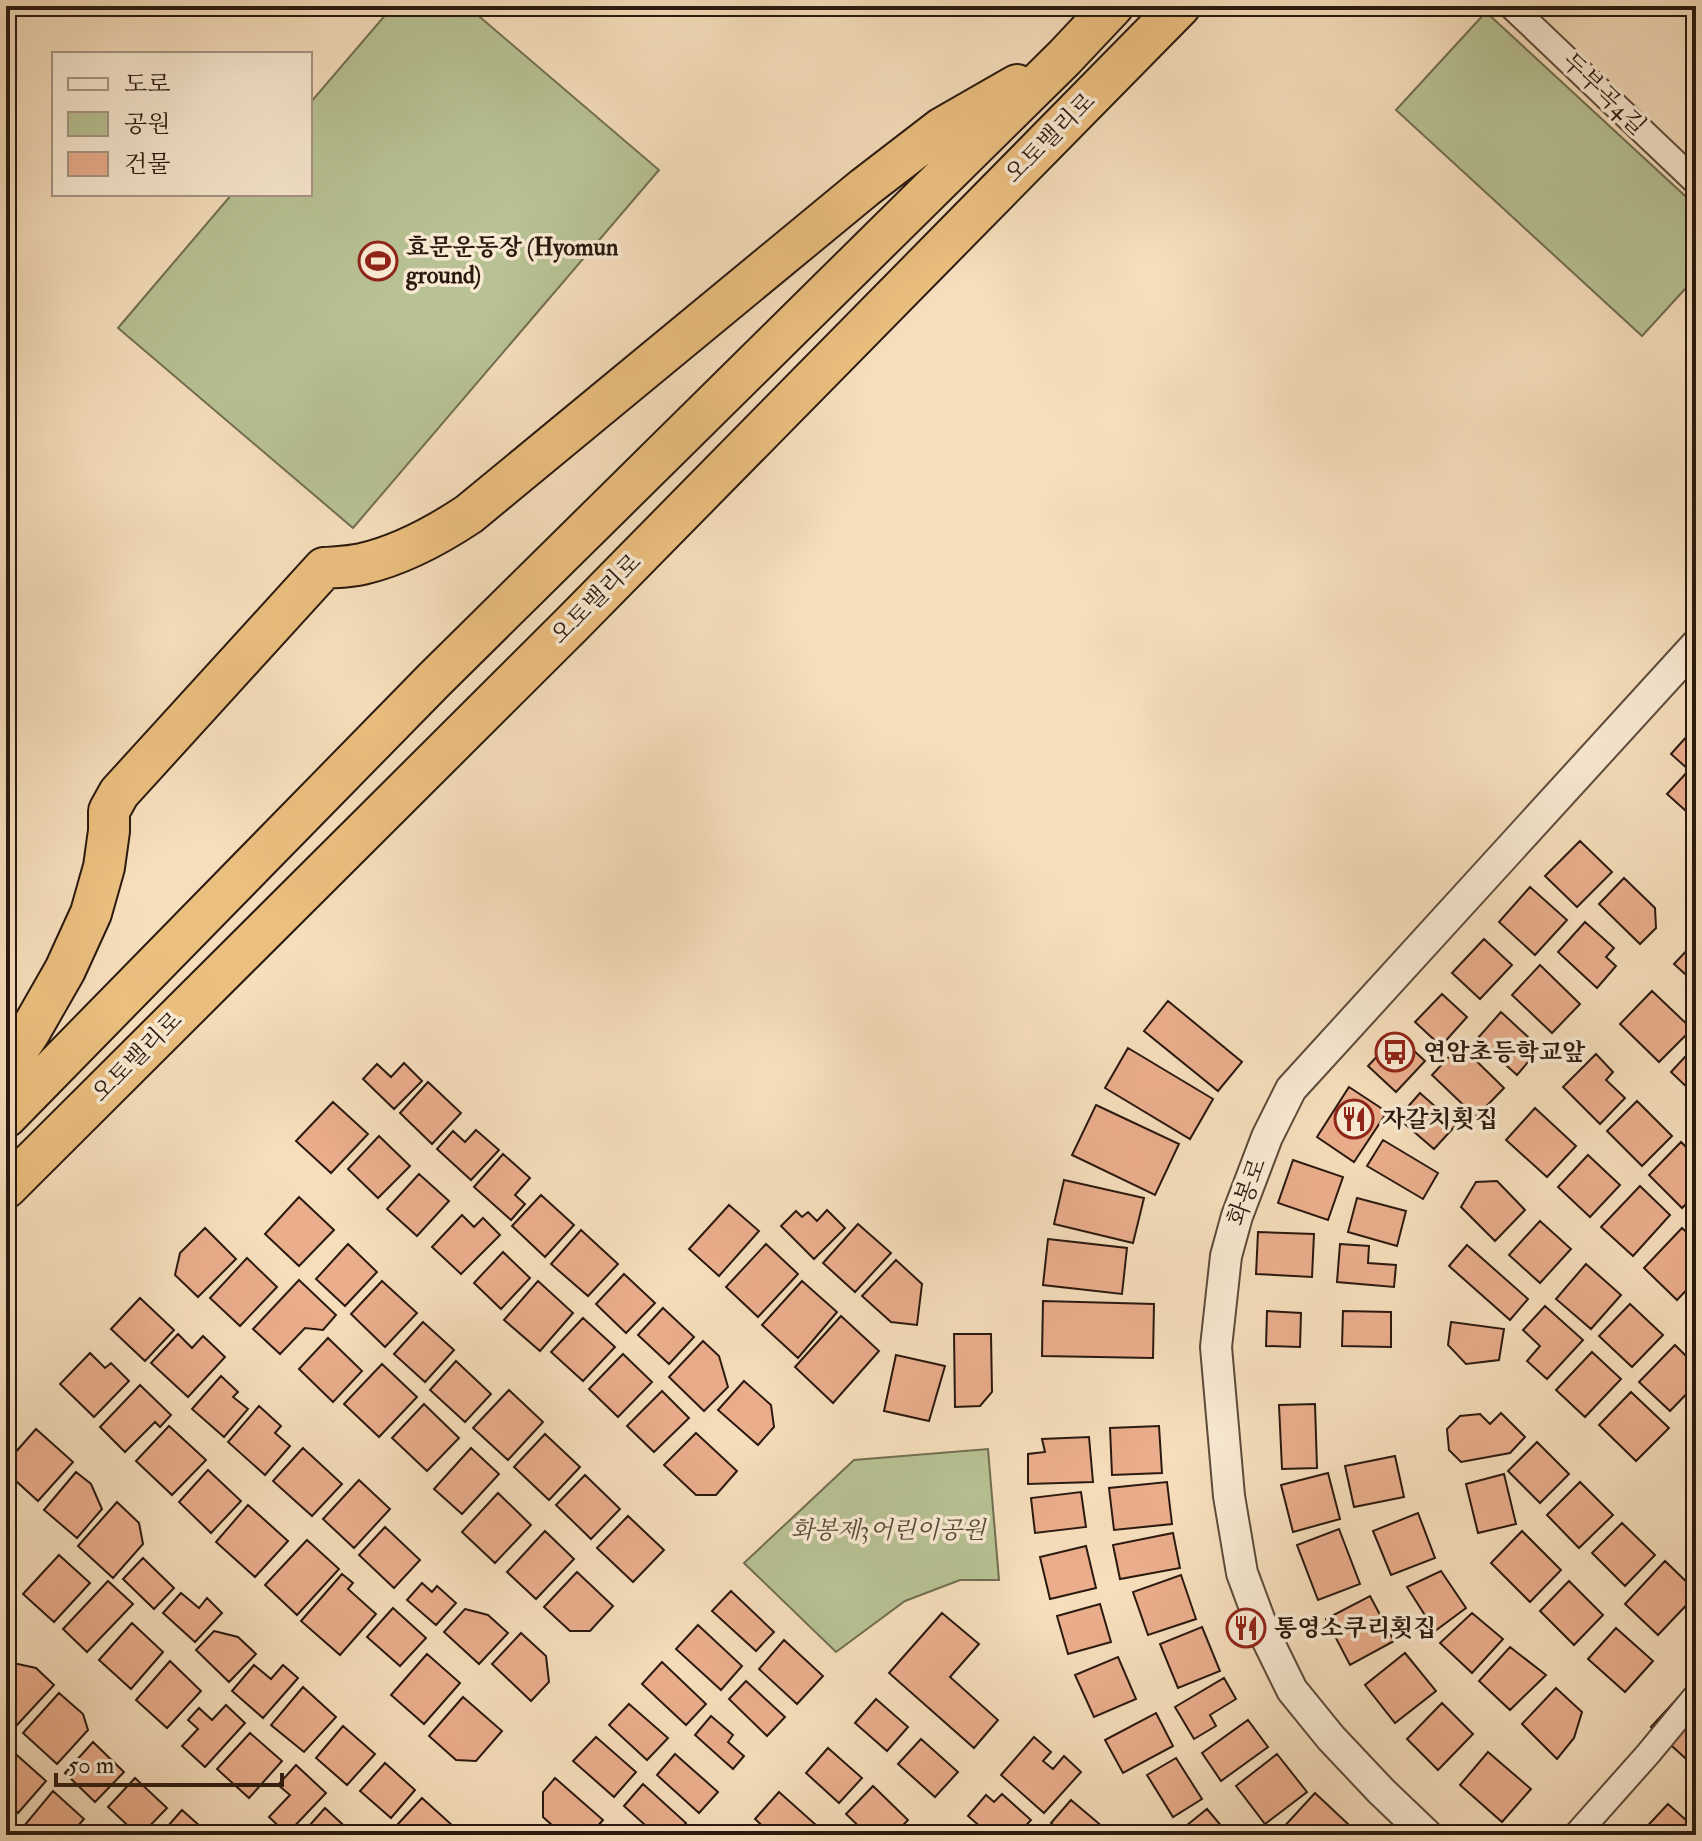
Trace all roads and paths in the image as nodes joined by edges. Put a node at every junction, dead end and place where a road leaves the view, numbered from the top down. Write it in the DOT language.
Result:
graph roads {
  1 [pos="1113,6"];
  2 [pos="1180,6"];
  3 [pos="1511,6"];
  4 [pos="1064,58"];
  5 [pos="1696,182"];
  6 [pos="1696,645"];
  7 [pos="6,1067"];
  8 [pos="6,1117"];
  9 [pos="6,1188"];
  10 [pos="1696,1696"];
  11 [pos="1427,1835"];
  12 [pos="1576,1835"];
  1 -- 4 [label="highway, 오토밸리로"];
  2 -- 9 [label="highway, 오토밸리로"];
  3 -- 5 [label="street, 두부곡4길"];
  4 -- 7 [label="highway"];
  4 -- 8 [label="highway, 오토밸리로"];
  6 -- 11 [label="street, 화봉로"];
  10 -- 12 [label="street"];
}
